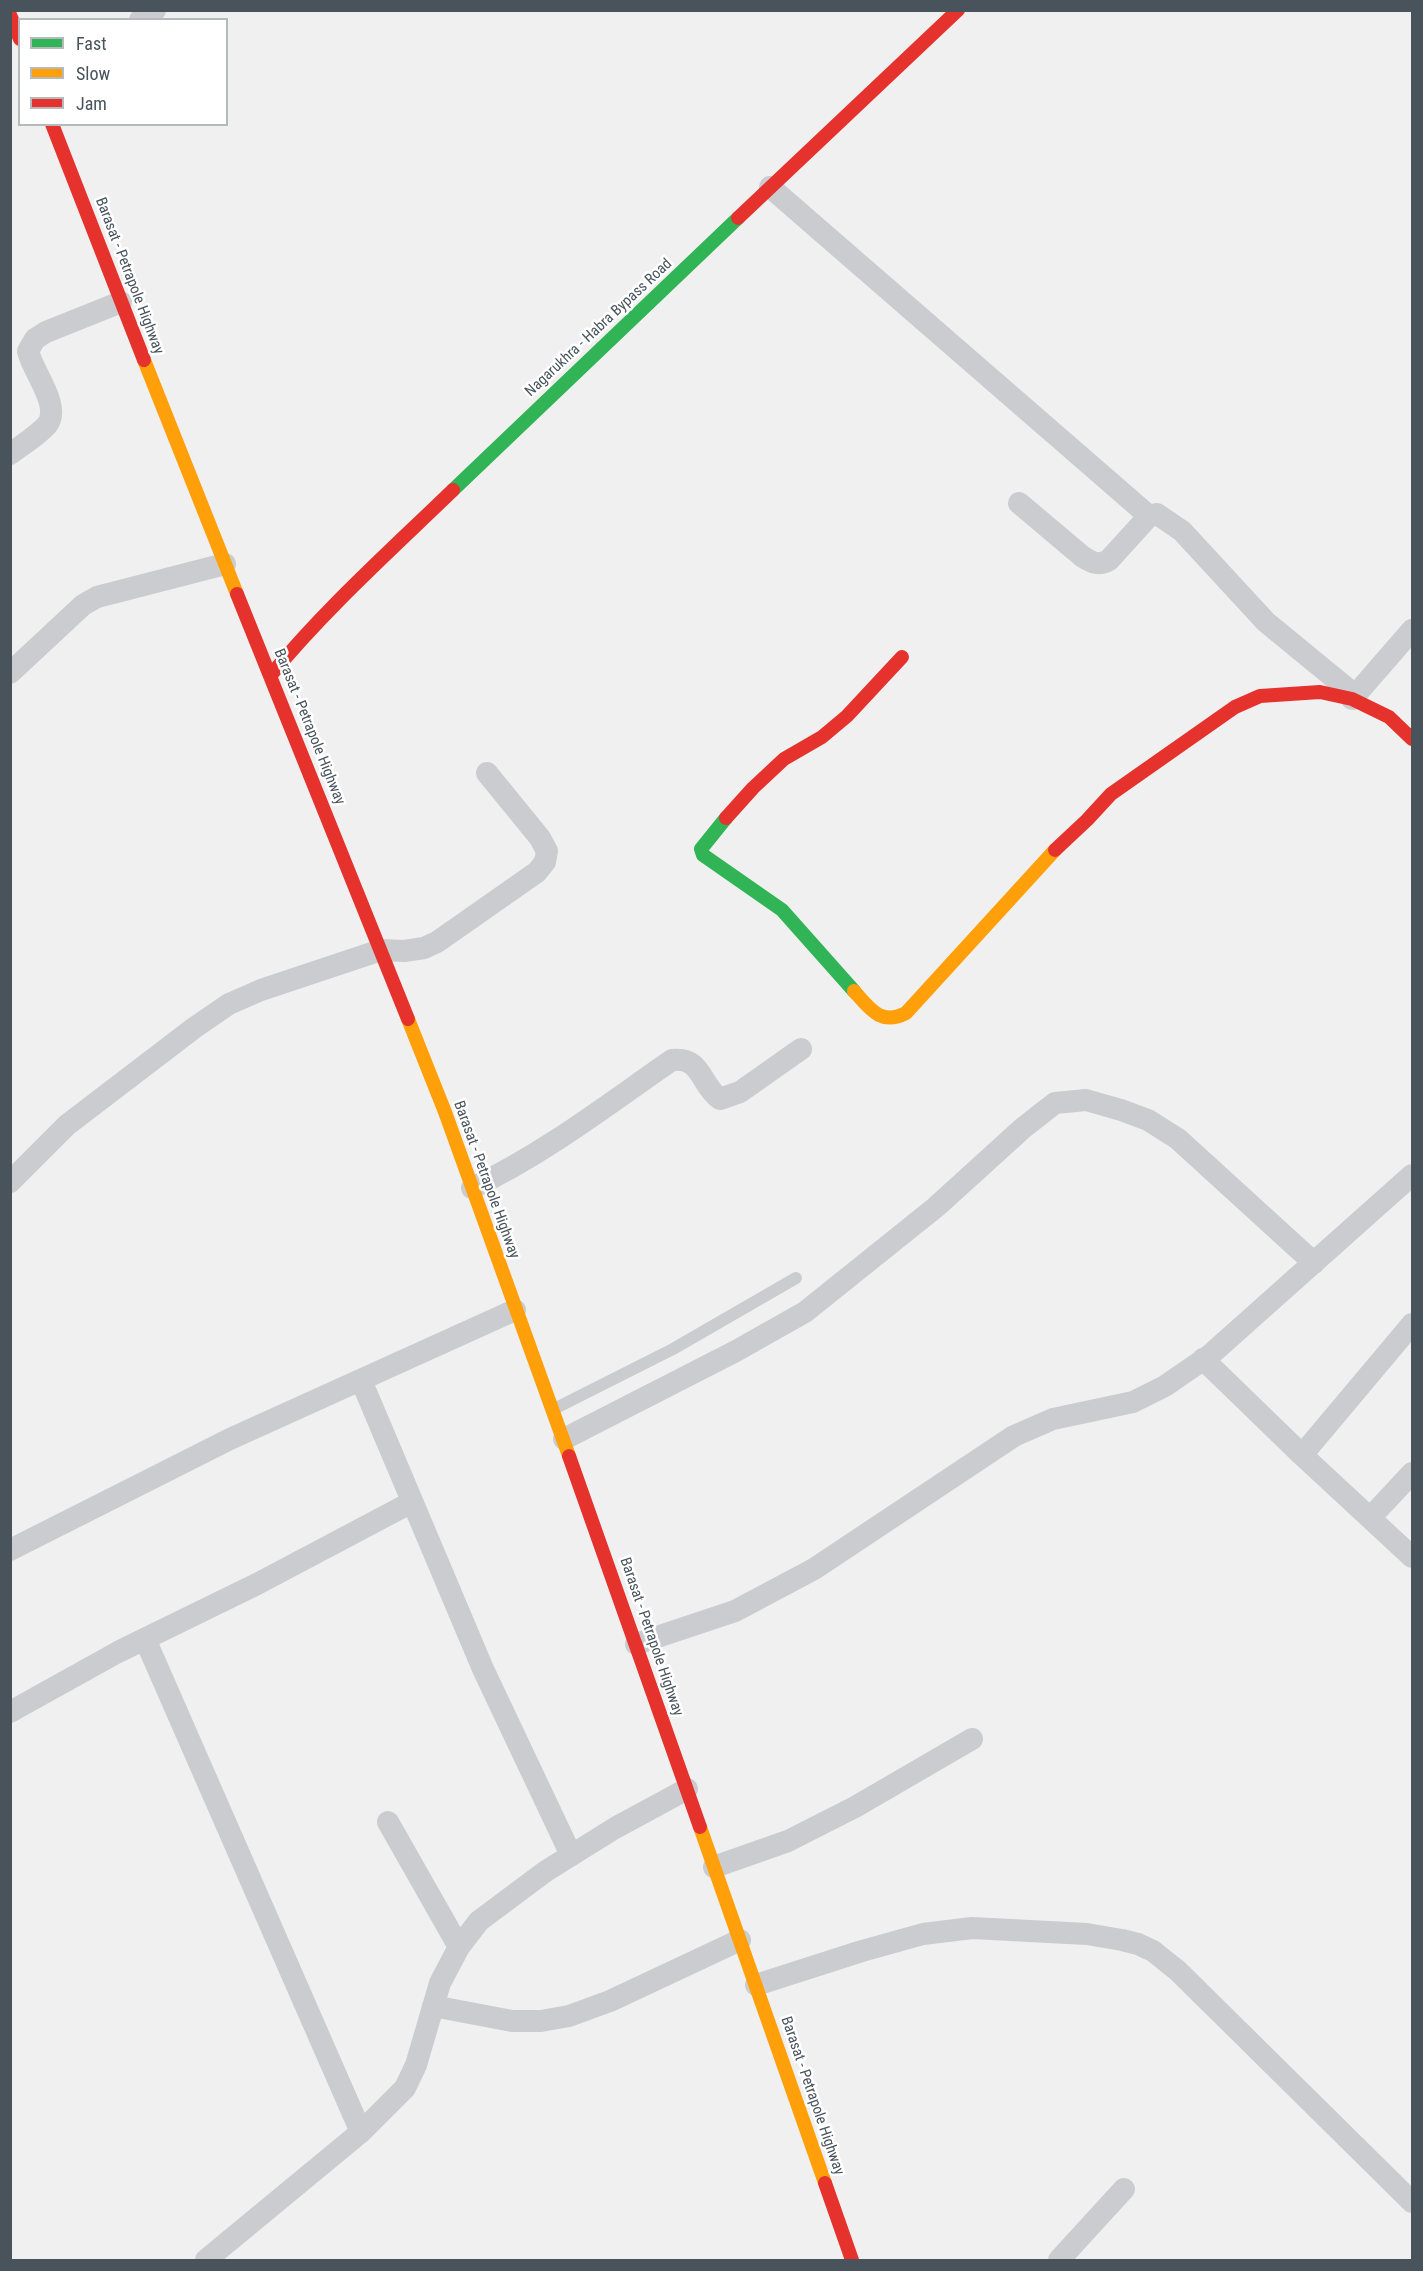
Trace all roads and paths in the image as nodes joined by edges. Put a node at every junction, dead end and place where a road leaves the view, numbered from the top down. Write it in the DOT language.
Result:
graph roads {
  1 [pos="958,10"];
  2 [pos="10,15"];
  3 [pos="18,34"];
  4 [pos="53,126"];
  5 [pos="770,187"];
  6 [pos="121,302"];
  7 [pos="10,454"];
  8 [pos="1019,503"];
  9 [pos="1149,516"];
  10 [pos="225,564"];
  11 [pos="1413,630"];
  12 [pos="902,657"];
  13 [pos="10,673"];
  14 [pos="270,676"];
  15 [pos="1353,697"];
  16 [pos="1413,739"];
  17 [pos="487,773"];
  18 [pos="381,950"];
  19 [pos="801,1049"];
  20 [pos="1413,1175"];
  21 [pos="10,1182"];
  22 [pos="472,1188"];
  23 [pos="1314,1263"];
  24 [pos="796,1278"];
  25 [pos="515,1310"];
  26 [pos="1413,1324"];
  27 [pos="1203,1359"];
  28 [pos="361,1380"];
  29 [pos="553,1410"];
  30 [pos="564,1439"];
  31 [pos="1302,1455"];
  32 [pos="1413,1473"];
  33 [pos="412,1502"];
  34 [pos="1370,1518"];
  35 [pos="10,1550"];
  36 [pos="1413,1557"];
  37 [pos="145,1639"];
  38 [pos="636,1644"];
  39 [pos="10,1712"];
  40 [pos="972,1739"];
  41 [pos="687,1789"];
  42 [pos="388,1822"];
  43 [pos="571,1855"];
  44 [pos="714,1867"];
  45 [pos="740,1940"];
  46 [pos="459,1947"];
  47 [pos="756,1985"];
  48 [pos="433,2006"];
  49 [pos="361,2132"];
  50 [pos="1124,2189"];
  51 [pos="1413,2202"];
  52 [pos="206,2260"];
  53 [pos="852,2260"];
  54 [pos="1059,2260"];
  1 -- 5 [label="main road, Nagarukhra - Habra Bypass Road"];
  2 -- 3 [label="main road"];
  4 -- 6 [label="main road, Barasat - Petrapole Highway"];
  5 -- 9 [label="street"];
  5 -- 14 [label="main road, Nagarukhra - Habra Bypass Road"];
  6 -- 7 [label="street"];
  6 -- 10 [label="main road, Barasat - Petrapole Highway"];
  8 -- 9 [label="street"];
  9 -- 15 [label="street"];
  10 -- 13 [label="street"];
  10 -- 14 [label="main road, Barasat - Petrapole Highway"];
  11 -- 15 [label="street"];
  12 -- 15 [label="main road"];
  14 -- 18 [label="main road, Barasat - Petrapole Highway"];
  15 -- 16 [label="main road"];
  17 -- 18 [label="street"];
  18 -- 21 [label="street"];
  18 -- 22 [label="main road, Barasat - Petrapole Highway"];
  19 -- 22 [label="street"];
  20 -- 23 [label="street"];
  22 -- 25 [label="main road, Barasat - Petrapole Highway"];
  23 -- 27 [label="street"];
  23 -- 30 [label="street"];
  24 -- 29 [label="lane"];
  25 -- 28 [label="street"];
  25 -- 29 [label="main road, Barasat - Petrapole Highway"];
  26 -- 31 [label="street"];
  27 -- 31 [label="street"];
  27 -- 38 [label="street"];
  28 -- 33 [label="street"];
  28 -- 35 [label="street"];
  29 -- 30 [label="main road, Barasat - Petrapole Highway"];
  30 -- 38 [label="main road, Barasat - Petrapole Highway"];
  31 -- 34 [label="street"];
  32 -- 34 [label="street"];
  33 -- 37 [label="street"];
  33 -- 43 [label="street"];
  34 -- 36 [label="street"];
  37 -- 39 [label="street"];
  37 -- 49 [label="street"];
  38 -- 41 [label="main road, Barasat - Petrapole Highway"];
  40 -- 44 [label="street"];
  41 -- 43 [label="street"];
  41 -- 44 [label="main road, Barasat - Petrapole Highway"];
  42 -- 46 [label="street"];
  43 -- 46 [label="street"];
  44 -- 45 [label="main road, Barasat - Petrapole Highway"];
  45 -- 47 [label="main road, Barasat - Petrapole Highway"];
  45 -- 48 [label="street"];
  46 -- 48 [label="street"];
  47 -- 51 [label="street"];
  47 -- 53 [label="main road, Barasat - Petrapole Highway"];
  48 -- 49 [label="street"];
  49 -- 52 [label="street"];
  50 -- 54 [label="street"];
}
